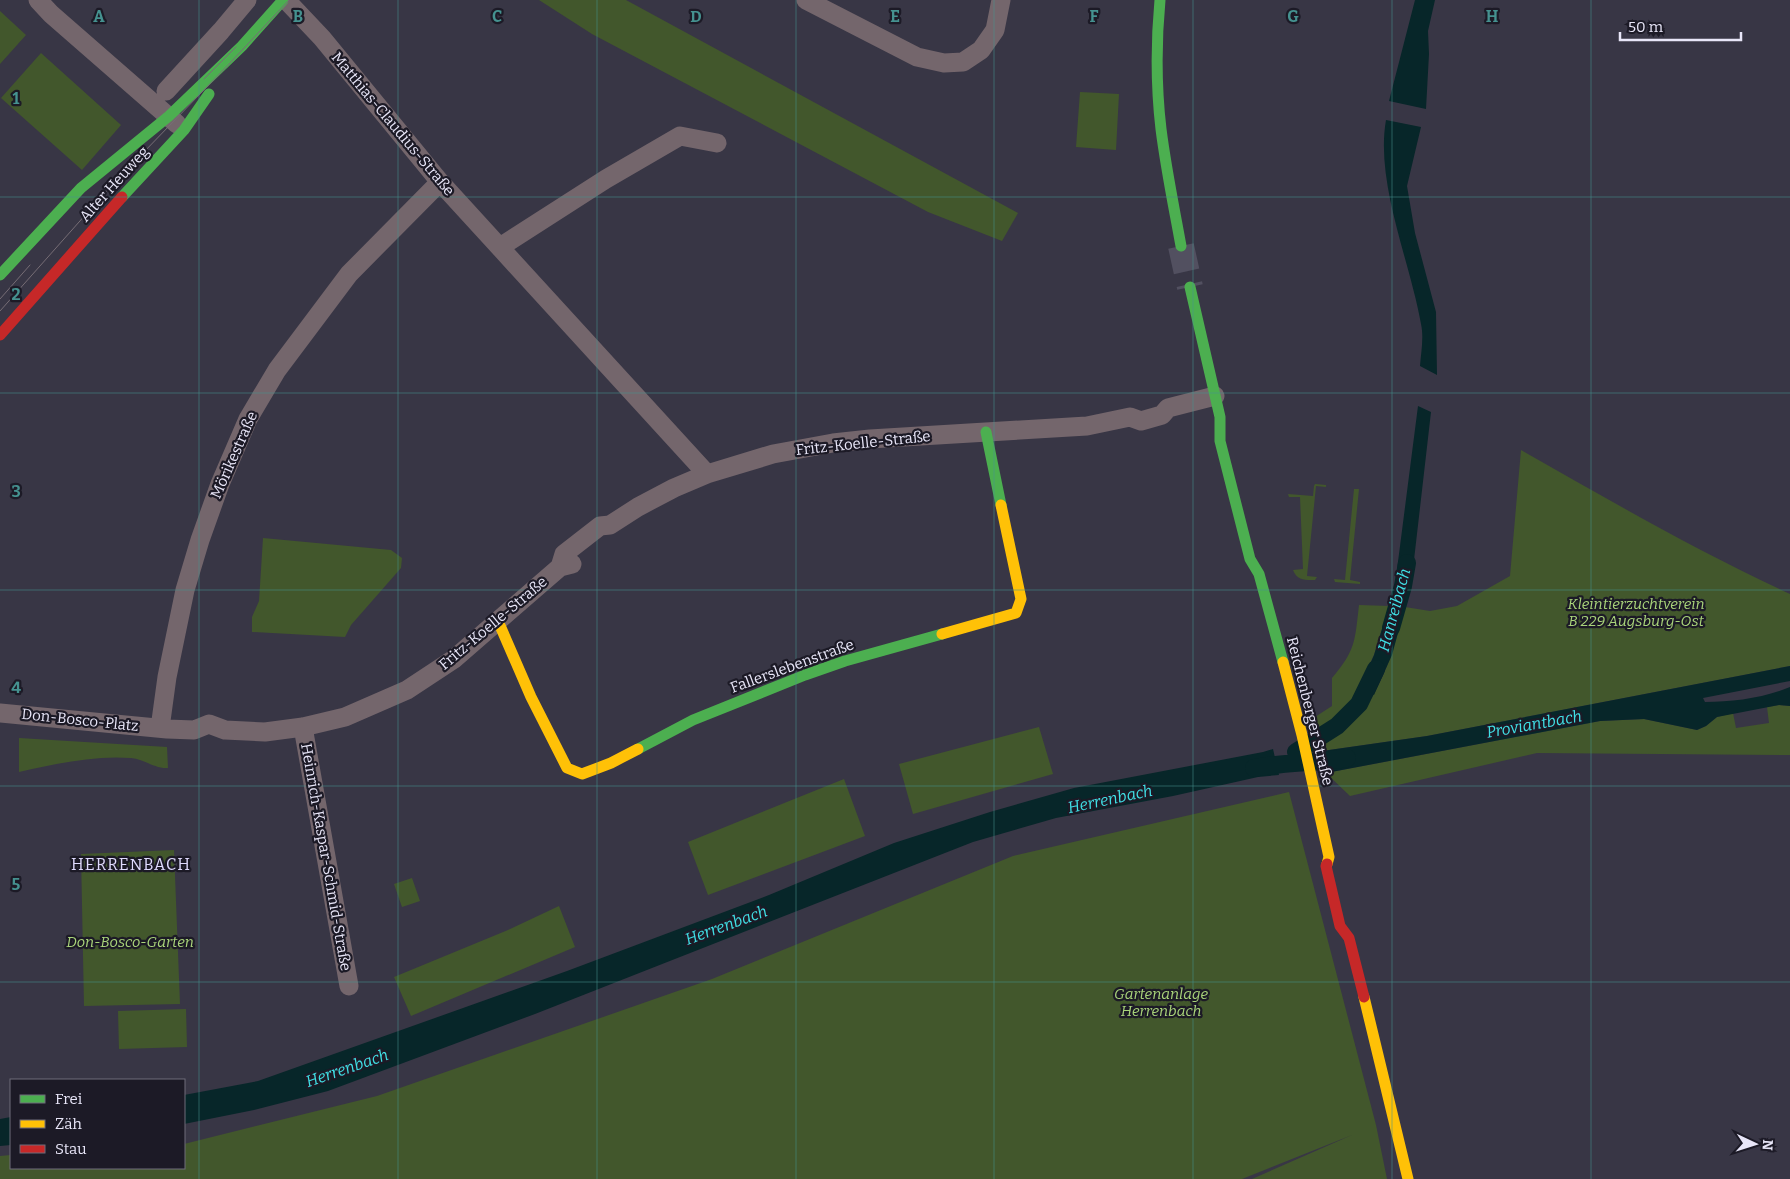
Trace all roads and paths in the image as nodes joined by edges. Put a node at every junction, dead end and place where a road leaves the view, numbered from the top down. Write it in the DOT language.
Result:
graph roads {
  1 [pos="38,0"];
  2 [pos="247,0"];
  3 [pos="285,0"];
  4 [pos="806,0"];
  5 [pos="1001,0"];
  6 [pos="1160,0"];
  7 [pos="221,31"];
  8 [pos="242,46"];
  9 [pos="166,91"];
  10 [pos="169,116"];
  11 [pos="184,130"];
  12 [pos="717,143"];
  13 [pos="440,182"];
  14 [pos="1181,246"];
  15 [pos="500,247"];
  16 [pos="0,275"];
  17 [pos="1190,287"];
  18 [pos="0,335"];
  19 [pos="1215,396"];
  20 [pos="1220,417"];
  21 [pos="986,432"];
  22 [pos="1233,435"];
  23 [pos="707,474"];
  24 [pos="1263,555"];
  25 [pos="1259,574"];
  26 [pos="498,621"];
  27 [pos="0,713"];
  28 [pos="303,727"];
  29 [pos="160,728"];
  30 [pos="1352,923"];
  31 [pos="1349,938"];
  32 [pos="349,986"];
  33 [pos="1408,1179"];
  1 -- 10 [label="street"];
  2 -- 7 [label="street"];
  3 -- 8 [label="street, Alter Heuweg"];
  3 -- 13 [label="street, Matthias-Claudius-Straße"];
  4 -- 5 [label="street"];
  6 -- 14 [label="street"];
  7 -- 8 [label="street"];
  7 -- 9 [label="street"];
  8 -- 10 [label="street, Alter Heuweg"];
  8 -- 11 [label="street, Alter Heuweg"];
  10 -- 11 [label="street"];
  10 -- 16 [label="street, Alter Heuweg"];
  11 -- 18 [label="street, Alter Heuweg"];
  12 -- 15 [label="street"];
  13 -- 15 [label="street, Matthias-Claudius-Straße"];
  13 -- 29 [label="street, Mörikestraße"];
  15 -- 23 [label="street, Matthias-Claudius-Straße"];
  17 -- 19 [label="street, Reichenberger Straße"];
  19 -- 20 [label="street, Reichenberger Straße"];
  19 -- 21 [label="street, Fritz-Koelle-Straße"];
  20 -- 22 [label="street, Reichenberger Straße"];
  20 -- 25 [label="street, Reichenberger Straße"];
  21 -- 23 [label="street, Fritz-Koelle-Straße"];
  21 -- 26 [label="street, Fallerslebenstraße"];
  23 -- 26 [label="street, Fritz-Koelle-Straße"];
  24 -- 25 [label="street, Reichenberger Straße"];
  25 -- 31 [label="street, Reichenberger Straße"];
  26 -- 28 [label="street, Fritz-Koelle-Straße"];
  27 -- 29 [label="street, Don-Bosco-Platz"];
  28 -- 29 [label="street, Fritz-Koelle-Straße"];
  28 -- 32 [label="street, Heinrich-Kaspar-Schmid-Straße"];
  30 -- 31 [label="street, Reichenberger Straße"];
  31 -- 33 [label="street, Reichenberger Straße"];
}
